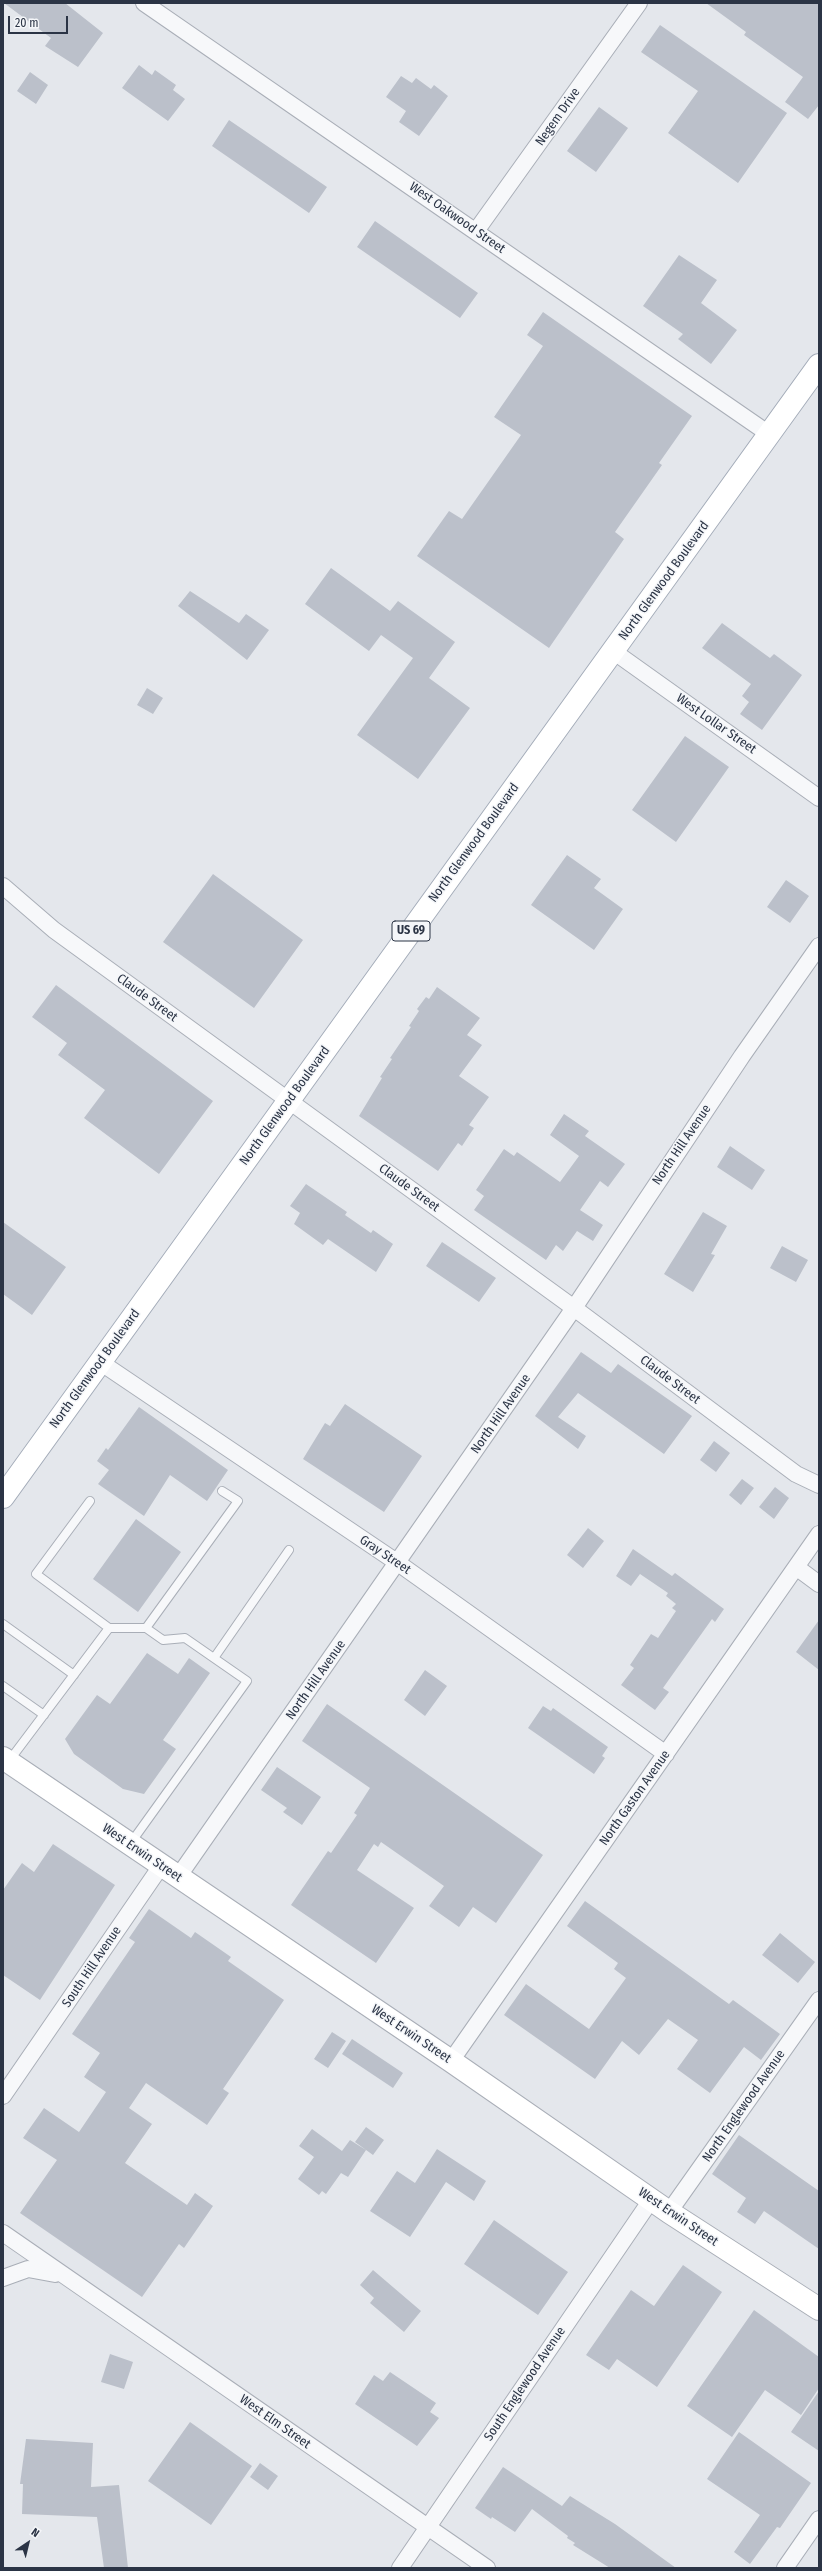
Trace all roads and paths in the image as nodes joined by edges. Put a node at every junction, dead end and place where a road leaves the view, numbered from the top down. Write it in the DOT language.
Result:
graph roads {
  1 [pos="144,3"];
  2 [pos="639,3"];
  3 [pos="476,231"];
  4 [pos="819,365"];
  5 [pos="769,434"];
  6 [pos="613,651"];
  7 [pos="819,798"];
  8 [pos="3,886"];
  9 [pos="819,946"];
  10 [pos="288,1101"];
  11 [pos="574,1308"];
  12 [pos="100,1362"];
  13 [pos="819,1485"];
  14 [pos="222,1490"];
  15 [pos="3,1497"];
  16 [pos="90,1501"];
  17 [pos="819,1534"];
  18 [pos="289,1550"];
  19 [pos="398,1563"];
  20 [pos="796,1567"];
  21 [pos="819,1584"];
  22 [pos="3,1624"];
  23 [pos="109,1628"];
  24 [pos="146,1628"];
  25 [pos="214,1658"];
  26 [pos="74,1675"];
  27 [pos="3,1686"];
  28 [pos="44,1715"];
  29 [pos="666,1754"];
  30 [pos="6,1760"];
  31 [pos="130,1845"];
  32 [pos="169,1871"];
  33 [pos="819,2000"];
  34 [pos="451,2061"];
  35 [pos="22,2067"];
  36 [pos="3,2073"];
  37 [pos="3,2096"];
  38 [pos="651,2200"];
  39 [pos="669,2212"];
  40 [pos="3,2233"];
  41 [pos="63,2276"];
  42 [pos="3,2278"];
  43 [pos="819,2309"];
  44 [pos="819,2519"];
  45 [pos="428,2527"];
  46 [pos="400,2568"];
  47 [pos="487,2568"];
  48 [pos="785,2568"];
  1 -- 3 [label="street, West Oakwood Street"];
  2 -- 3 [label="street, Negem Drive"];
  3 -- 5 [label="street, West Oakwood Street"];
  4 -- 5 [label="main road, North Glenwood Boulevard / US 69"];
  5 -- 6 [label="main road, North Glenwood Boulevard / US 69"];
  6 -- 7 [label="street, West Lollar Street"];
  6 -- 10 [label="main road, North Glenwood Boulevard / US 69"];
  8 -- 10 [label="street, Claude Street"];
  9 -- 11 [label="street, North Hill Avenue"];
  10 -- 11 [label="street, Claude Street"];
  10 -- 12 [label="main road, North Glenwood Boulevard / US 69"];
  11 -- 13 [label="street, Claude Street"];
  11 -- 19 [label="street, North Hill Avenue"];
  12 -- 15 [label="main road, North Glenwood Boulevard / US 69"];
  12 -- 19 [label="street, Gray Street"];
  14 -- 24 [label="lane"];
  16 -- 23 [label="lane"];
  17 -- 20 [label="street, North Gaston Avenue"];
  18 -- 25 [label="lane"];
  19 -- 29 [label="street, Gray Street"];
  19 -- 32 [label="street, North Hill Avenue"];
  20 -- 21 [label="street"];
  20 -- 29 [label="street, North Gaston Avenue"];
  22 -- 26 [label="lane"];
  23 -- 24 [label="lane"];
  23 -- 26 [label="lane"];
  24 -- 25 [label="lane"];
  25 -- 31 [label="lane"];
  26 -- 28 [label="lane"];
  27 -- 28 [label="lane"];
  28 -- 30 [label="lane"];
  29 -- 34 [label="street, North Gaston Avenue"];
  30 -- 31 [label="main road, West Erwin Street"];
  31 -- 32 [label="main road, West Erwin Street"];
  32 -- 34 [label="main road, West Erwin Street"];
  32 -- 35 [label="street, South Hill Avenue"];
  33 -- 39 [label="street, North Englewood Avenue"];
  34 -- 38 [label="main road, West Erwin Street"];
  35 -- 36 [label="street"];
  35 -- 37 [label="street, South Hill Avenue"];
  38 -- 39 [label="main road, West Erwin Street"];
  38 -- 45 [label="street, South Englewood Avenue"];
  39 -- 43 [label="main road, West Erwin Street"];
  40 -- 41 [label="street, West Elm Street"];
  41 -- 42 [label="street, West Elm Street"];
  41 -- 45 [label="street, West Elm Street"];
  44 -- 48 [label="street"];
  45 -- 46 [label="street, South Englewood Avenue"];
  45 -- 47 [label="street, West Elm Street"];
}
